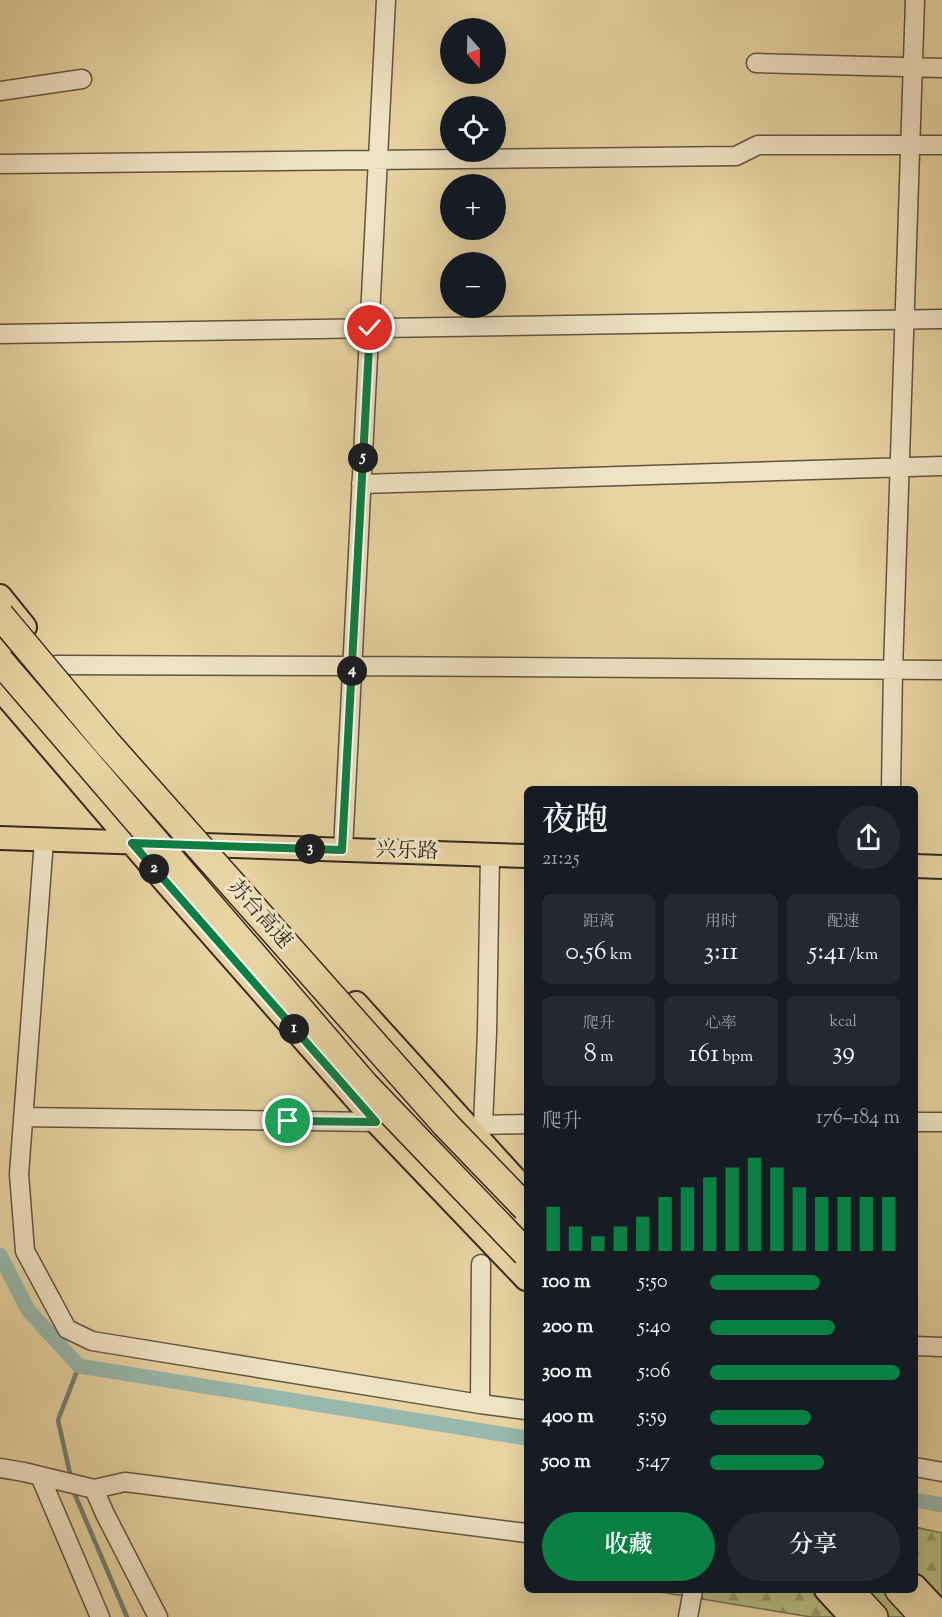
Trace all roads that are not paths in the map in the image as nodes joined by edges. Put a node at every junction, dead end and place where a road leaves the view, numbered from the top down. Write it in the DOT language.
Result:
graph roads {
  1 [pos="386,0"];
  2 [pos="915,0"];
  3 [pos="756,63"];
  4 [pos="913,68"];
  5 [pos="942,68"];
  6 [pos="82,79"];
  7 [pos="0,92"];
  8 [pos="911,145"];
  9 [pos="942,145"];
  10 [pos="378,159"];
  11 [pos="0,164"];
  12 [pos="942,319"];
  13 [pos="905,320"];
  14 [pos="370,328"];
  15 [pos="0,334"];
  16 [pos="942,466"];
  17 [pos="900,468"];
  18 [pos="361,484"];
  19 [pos="0,596"];
  20 [pos="0,615"];
  21 [pos="0,661"];
  22 [pos="56,665"];
  23 [pos="352,666"];
  24 [pos="893,670"];
  25 [pos="942,670"];
  26 [pos="0,689"];
  27 [pos="891,786"];
  28 [pos="0,838"];
  29 [pos="44,840"];
  30 [pos="132,843"];
  31 [pos="216,846"];
  32 [pos="342,850"];
  33 [pos="490,855"];
  34 [pos="524,856"];
  35 [pos="918,866"];
  36 [pos="942,867"];
  37 [pos="23,1117"];
  38 [pos="376,1122"];
  39 [pos="918,1122"];
  40 [pos="942,1122"];
  41 [pos="524,1124"];
  42 [pos="524,1189"];
  43 [pos="524,1206"];
  44 [pos="524,1251"];
  45 [pos="481,1264"];
  46 [pos="524,1277"];
  47 [pos="918,1346"];
  48 [pos="942,1347"];
  49 [pos="480,1404"];
  50 [pos="524,1410"];
  51 [pos="0,1468"];
  52 [pos="918,1468"];
  53 [pos="942,1472"];
  54 [pos="40,1476"];
  55 [pos="79,1486"];
  56 [pos="524,1533"];
  57 [pos="918,1589"];
  58 [pos="692,1593"];
  59 [pos="829,1593"];
  60 [pos="852,1593"];
  61 [pos="902,1593"];
  62 [pos="942,1616"];
  63 [pos="100,1617"];
  64 [pos="158,1617"];
  65 [pos="688,1617"];
  66 [pos="851,1617"];
  67 [pos="874,1617"];
  68 [pos="924,1617"];
  1 -- 10 [label="street"];
  2 -- 4 [label="street"];
  3 -- 4 [label="street"];
  4 -- 5 [label="street"];
  4 -- 8 [label="street"];
  6 -- 7 [label="street"];
  8 -- 9 [label="street"];
  8 -- 10 [label="street"];
  8 -- 13 [label="street"];
  10 -- 11 [label="street"];
  10 -- 14 [label="street"];
  12 -- 13 [label="street"];
  13 -- 14 [label="street"];
  13 -- 17 [label="street"];
  14 -- 15 [label="street"];
  14 -- 18 [label="street"];
  16 -- 17 [label="street"];
  17 -- 18 [label="street"];
  17 -- 24 [label="street"];
  18 -- 23 [label="street"];
  19 -- 22 [label="main road"];
  20 -- 43 [label="highway, 苏台高速, bridge"];
  21 -- 44 [label="highway, 苏台高速, bridge"];
  22 -- 23 [label="street"];
  22 -- 31 [label="main road"];
  23 -- 24 [label="street"];
  23 -- 32 [label="street"];
  24 -- 25 [label="street"];
  24 -- 27 [label="street"];
  26 -- 30 [label="main road"];
  28 -- 29 [label="main road, 兴乐路"];
  29 -- 30 [label="main road, 兴乐路"];
  29 -- 37 [label="street"];
  30 -- 31 [label="main road, 兴乐路"];
  30 -- 38 [label="main road"];
  31 -- 32 [label="main road, 兴乐路"];
  31 -- 42 [label="main road"];
  32 -- 33 [label="main road, 兴乐路"];
  33 -- 34 [label="main road, 兴乐路"];
  33 -- 41 [label="street"];
  35 -- 36 [label="main road"];
  37 -- 38 [label="street"];
  37 -- 49 [label="street"];
  38 -- 46 [label="main road"];
  39 -- 40 [label="street"];
  45 -- 49 [label="street"];
  47 -- 48 [label="street"];
  49 -- 50 [label="street"];
  51 -- 54 [label="street"];
  52 -- 53 [label="street"];
  54 -- 55 [label="street"];
  54 -- 63 [label="street"];
  55 -- 56 [label="street"];
  55 -- 64 [label="street"];
  57 -- 62 [label="main road"];
  58 -- 65 [label="street"];
  59 -- 66 [label="main road"];
  60 -- 67 [label="highway"];
  61 -- 68 [label="highway"];
}
